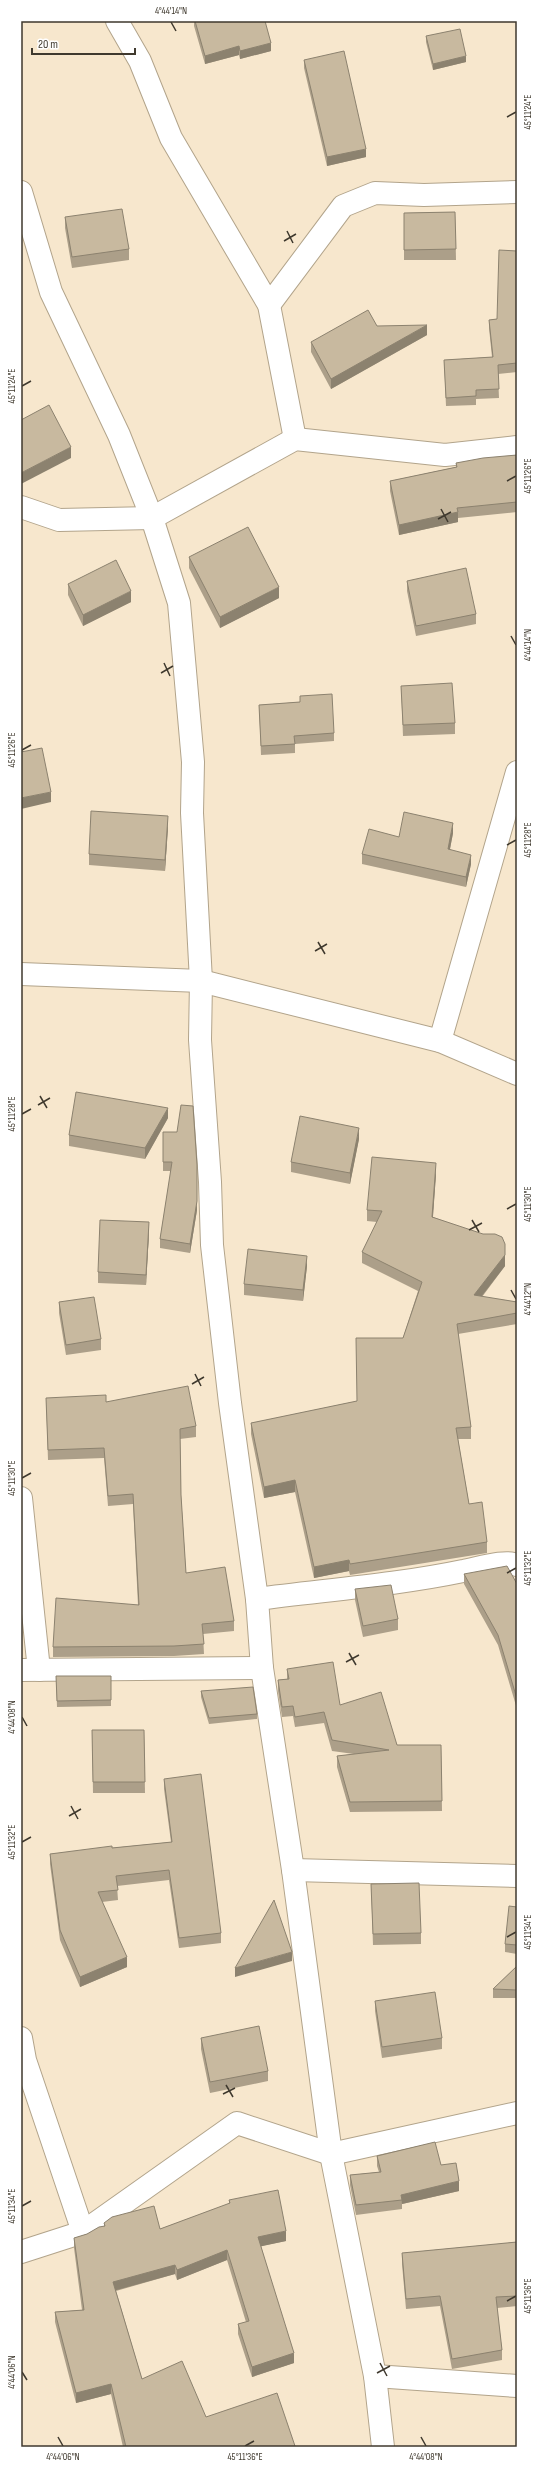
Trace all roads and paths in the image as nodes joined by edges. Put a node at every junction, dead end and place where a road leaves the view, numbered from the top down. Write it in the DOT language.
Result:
graph roads {
  1 [pos="118,21"];
  2 [pos="21,192"];
  3 [pos="517,192"];
  4 [pos="269,305"];
  5 [pos="295,439"];
  6 [pos="517,448"];
  7 [pos="21,507"];
  8 [pos="152,518"];
  9 [pos="517,772"];
  10 [pos="21,974"];
  11 [pos="201,981"];
  12 [pos="440,1041"];
  13 [pos="517,1074"];
  14 [pos="21,1498"];
  15 [pos="517,1565"];
  16 [pos="257,1599"];
  17 [pos="262,1668"];
  18 [pos="30,1670"];
  19 [pos="293,1870"];
  20 [pos="517,1876"];
  21 [pos="21,2038"];
  22 [pos="517,2113"];
  23 [pos="331,2154"];
  24 [pos="83,2232"];
  25 [pos="21,2252"];
  26 [pos="374,2376"];
  27 [pos="517,2386"];
  28 [pos="383,2447"];
  1 -- 4 [label="street"];
  2 -- 8 [label="street"];
  3 -- 4 [label="street"];
  4 -- 5 [label="street"];
  5 -- 6 [label="street"];
  5 -- 8 [label="street"];
  7 -- 8 [label="street"];
  8 -- 11 [label="street"];
  9 -- 12 [label="street"];
  10 -- 11 [label="street"];
  11 -- 12 [label="street"];
  11 -- 16 [label="street"];
  12 -- 13 [label="street"];
  14 -- 18 [label="street"];
  15 -- 16 [label="street"];
  16 -- 17 [label="street"];
  17 -- 18 [label="street"];
  17 -- 19 [label="street"];
  19 -- 20 [label="street"];
  19 -- 23 [label="street"];
  21 -- 24 [label="street"];
  22 -- 23 [label="street"];
  23 -- 24 [label="street"];
  23 -- 26 [label="street"];
  24 -- 25 [label="street"];
  26 -- 27 [label="street"];
  26 -- 28 [label="street"];
}
